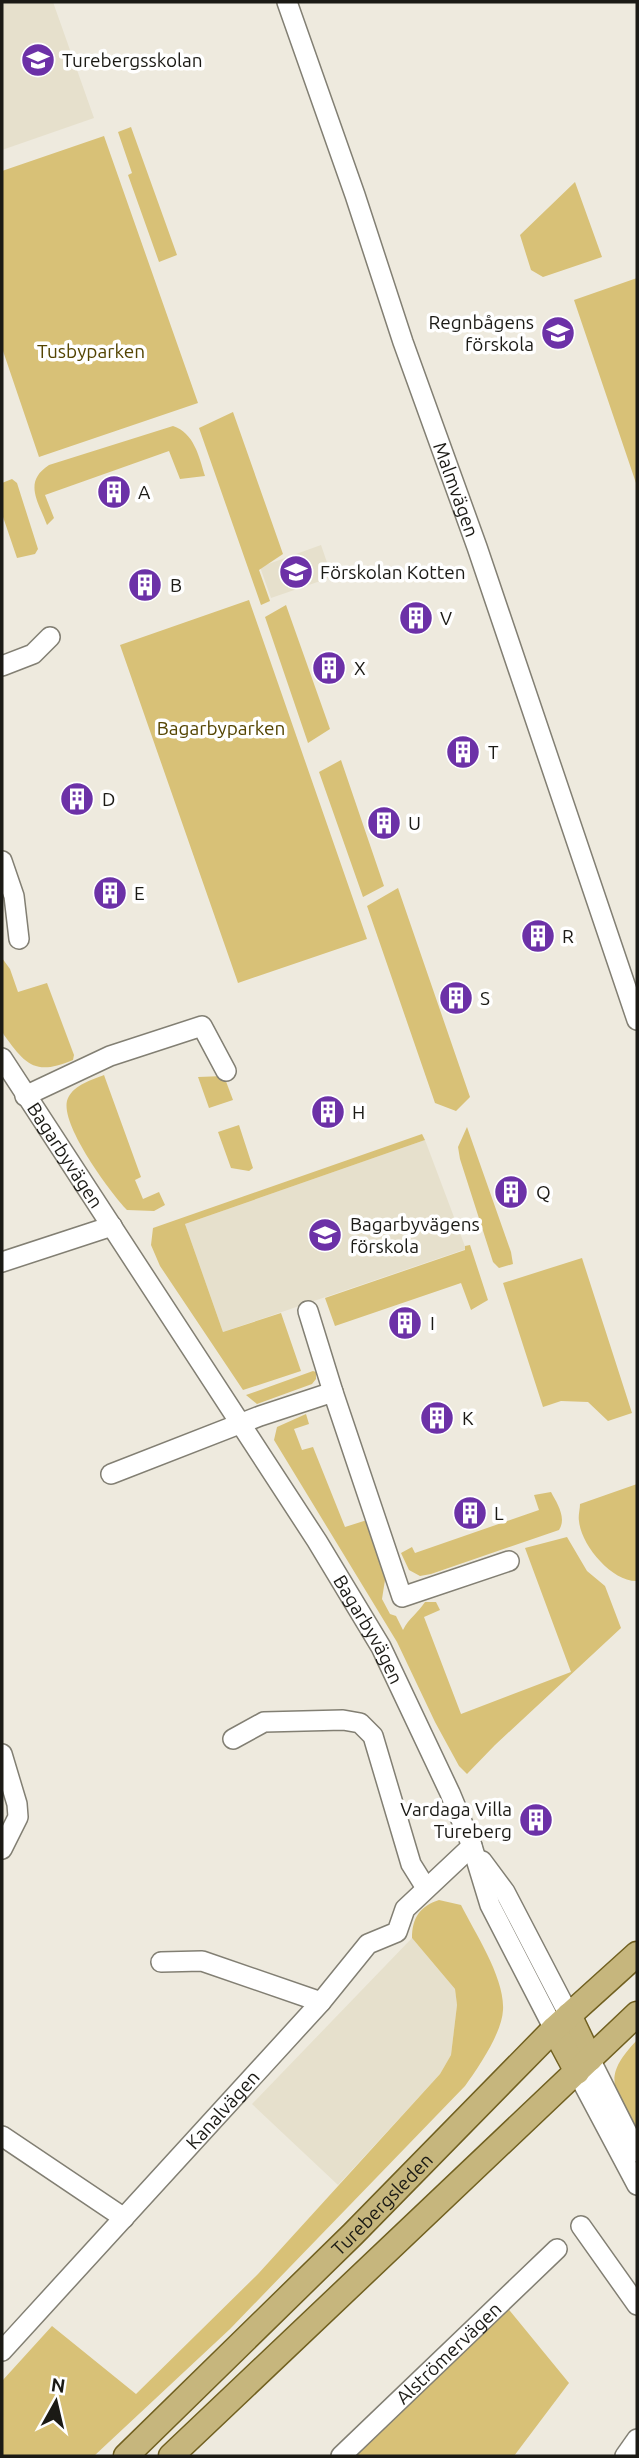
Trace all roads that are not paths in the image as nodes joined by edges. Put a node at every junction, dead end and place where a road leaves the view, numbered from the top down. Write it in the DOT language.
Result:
graph roads {
  1 [pos="287,2"];
  2 [pos="50,638"];
  3 [pos="2,666"];
  4 [pos="2,861"];
  5 [pos="19,939"];
  6 [pos="637,1020"];
  7 [pos="2,1058"];
  8 [pos="226,1071"];
  9 [pos="25,1096"];
  10 [pos="112,1226"];
  11 [pos="2,1262"];
  12 [pos="308,1311"];
  13 [pos="333,1392"];
  14 [pos="242,1425"];
  15 [pos="111,1474"];
  16 [pos="509,1560"];
  17 [pos="233,1739"];
  18 [pos="2,1754"];
  19 [pos="472,1846"];
  20 [pos="2,1849"];
  21 [pos="426,1888"];
  22 [pos="637,1954"];
  23 [pos="161,1962"];
  24 [pos="321,2001"];
  25 [pos="637,2014"];
  26 [pos="561,2022"];
  27 [pos="583,2065"];
  28 [pos="2,2136"];
  29 [pos="637,2152"];
  30 [pos="637,2185"];
  31 [pos="124,2218"];
  32 [pos="581,2226"];
  33 [pos="557,2249"];
  34 [pos="637,2305"];
  35 [pos="2,2351"];
  36 [pos="637,2439"];
  37 [pos="126,2456"];
  38 [pos="171,2456"];
  39 [pos="341,2456"];
  40 [pos="625,2456"];
  1 -- 6 [label="street, Malmvägen"];
  2 -- 3 [label="street"];
  4 -- 5 [label="street"];
  7 -- 9 [label="street, Bagarbyvägen"];
  8 -- 9 [label="street, Bagarbyvägen"];
  9 -- 10 [label="street, Bagarbyvägen"];
  10 -- 11 [label="street"];
  10 -- 14 [label="street, Bagarbyvägen"];
  12 -- 13 [label="street"];
  13 -- 14 [label="street"];
  13 -- 16 [label="street"];
  14 -- 15 [label="street"];
  14 -- 19 [label="street, Bagarbyvägen"];
  17 -- 21 [label="street"];
  18 -- 20 [label="street"];
  19 -- 21 [label="street, Kanalvägen"];
  19 -- 26 [label="street, Bagarbyvägen"];
  21 -- 24 [label="street, Kanalvägen"];
  22 -- 26 [label="main road, Turebergsleden"];
  23 -- 24 [label="street"];
  24 -- 31 [label="street, Kanalvägen"];
  25 -- 27 [label="main road, Turebergsleden"];
  26 -- 27 [label="main road"];
  26 -- 37 [label="main road, Turebergsleden"];
  27 -- 29 [label="street"];
  27 -- 30 [label="street"];
  27 -- 38 [label="main road, Turebergsleden"];
  28 -- 31 [label="street"];
  31 -- 35 [label="street, Kanalvägen"];
  32 -- 34 [label="street"];
  33 -- 39 [label="street, Alströmervägen"];
  36 -- 40 [label="street"];
}
